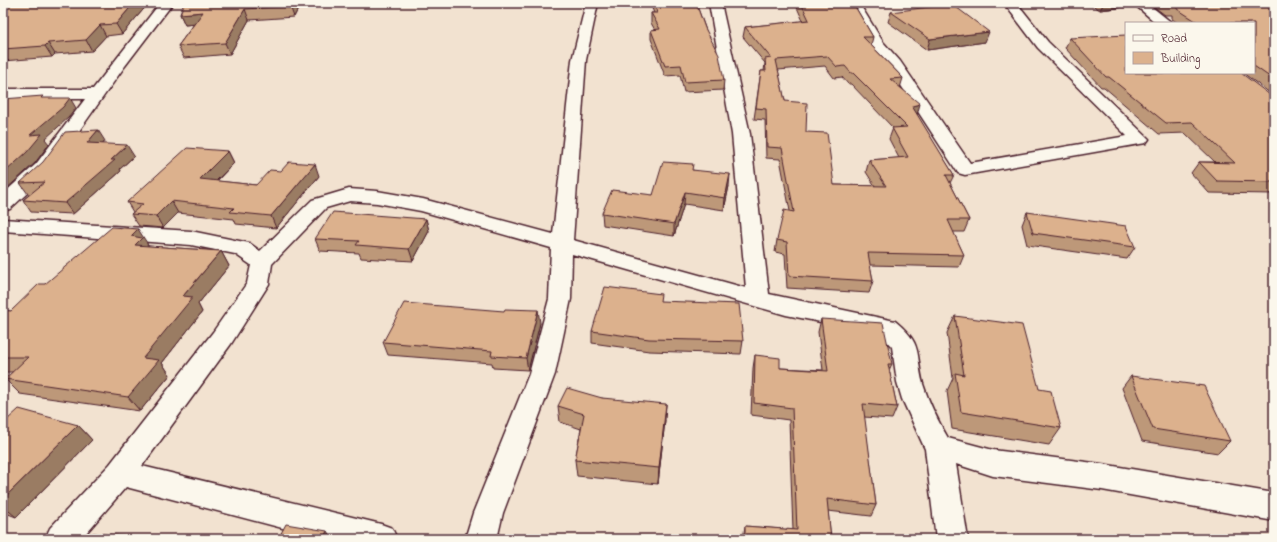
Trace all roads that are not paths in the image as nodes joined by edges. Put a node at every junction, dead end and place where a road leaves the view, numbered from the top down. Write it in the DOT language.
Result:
graph roads {
  1 [pos="167,3"];
  2 [pos="592,3"];
  3 [pos="715,3"];
  4 [pos="853,3"];
  5 [pos="1010,3"];
  6 [pos="1139,3"];
  7 [pos="1164,22"];
  8 [pos="3,94"];
  9 [pos="98,94"];
  10 [pos="3,204"];
  11 [pos="3,224"];
  12 [pos="562,245"];
  13 [pos="262,262"];
  14 [pos="758,299"];
  15 [pos="939,447"];
  16 [pos="120,473"];
  17 [pos="1274,508"];
  18 [pos="61,539"];
  19 [pos="381,539"];
  20 [pos="481,539"];
  21 [pos="952,539"];
  1 -- 9 [label="street"];
  2 -- 12 [label="street"];
  3 -- 14 [label="street"];
  4 -- 5 [label="street"];
  6 -- 7 [label="street"];
  8 -- 9 [label="street"];
  9 -- 10 [label="street"];
  11 -- 13 [label="street"];
  12 -- 13 [label="street"];
  12 -- 14 [label="street"];
  12 -- 20 [label="street"];
  13 -- 16 [label="street"];
  14 -- 15 [label="street"];
  15 -- 17 [label="street"];
  15 -- 21 [label="street"];
  16 -- 18 [label="street"];
  16 -- 19 [label="street"];
}
